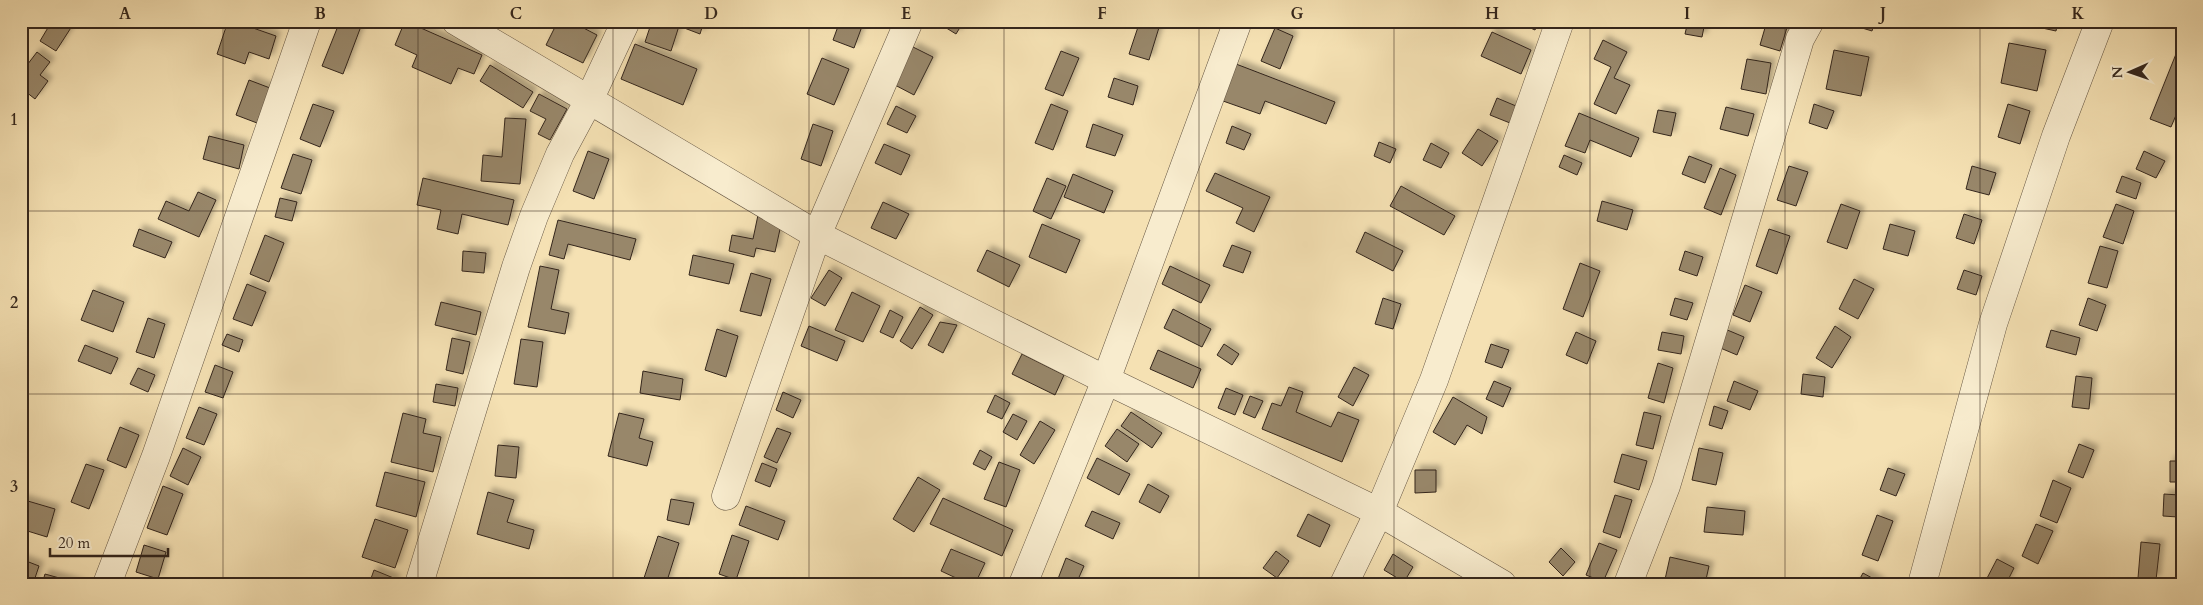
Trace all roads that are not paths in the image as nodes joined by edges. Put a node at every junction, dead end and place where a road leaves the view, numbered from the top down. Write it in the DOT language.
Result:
graph roads {
  1 [pos="308,21"];
  2 [pos="456,21"];
  3 [pos="626,21"];
  4 [pos="909,21"];
  5 [pos="1238,21"];
  6 [pos="1560,21"];
  7 [pos="1810,21"];
  8 [pos="2100,21"];
  9 [pos="589,100"];
  10 [pos="817,235"];
  11 [pos="1106,380"];
  12 [pos="726,496"];
  13 [pos="1379,512"];
  14 [pos="107,584"];
  15 [pos="419,584"];
  16 [pos="1022,584"];
  17 [pos="1344,584"];
  18 [pos="1502,584"];
  19 [pos="1628,584"];
  20 [pos="1922,584"];
  1 -- 14 [label="street"];
  2 -- 9 [label="street"];
  3 -- 9 [label="street"];
  4 -- 10 [label="street"];
  5 -- 11 [label="street"];
  6 -- 13 [label="street"];
  7 -- 19 [label="street"];
  8 -- 20 [label="street"];
  9 -- 10 [label="street"];
  9 -- 15 [label="street"];
  10 -- 11 [label="street"];
  10 -- 12 [label="street"];
  11 -- 13 [label="street"];
  11 -- 16 [label="street"];
  13 -- 17 [label="street"];
  13 -- 18 [label="street"];
}
